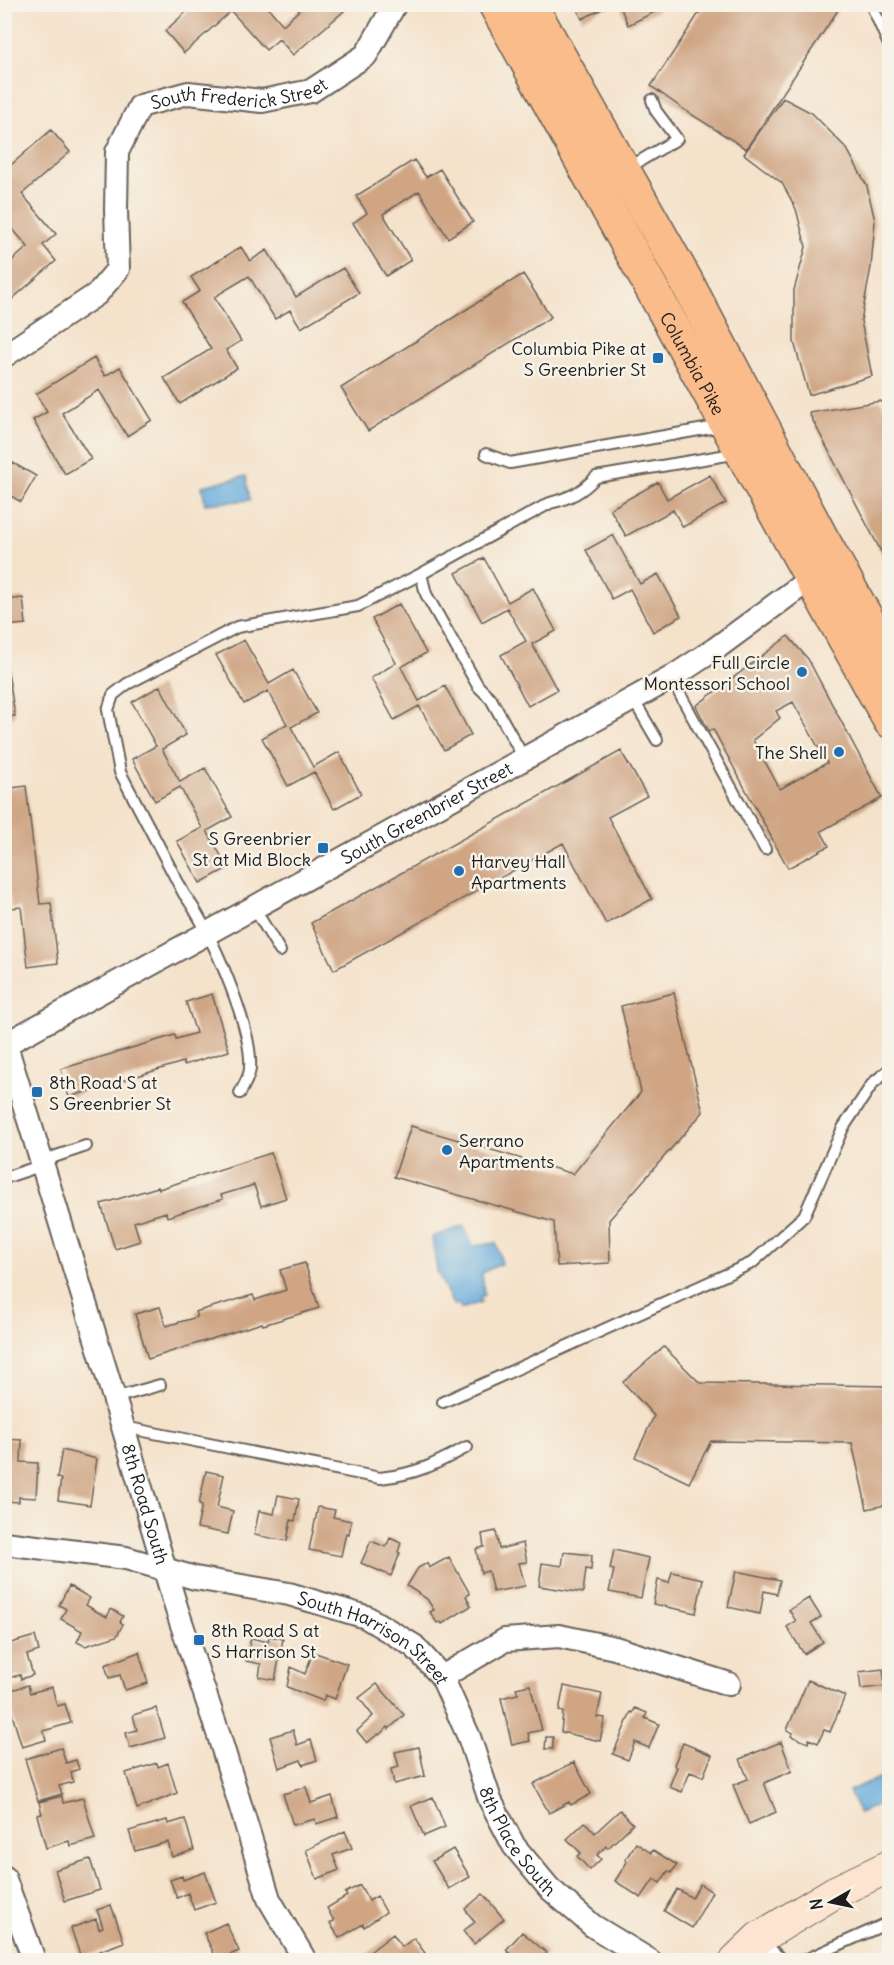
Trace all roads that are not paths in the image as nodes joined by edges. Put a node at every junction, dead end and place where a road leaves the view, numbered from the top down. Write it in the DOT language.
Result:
graph roads {
  1 [pos="395,4"];
  2 [pos="495,4"];
  3 [pos="530,4"];
  4 [pos="871,4"];
  5 [pos="890,47"];
  6 [pos="652,100"];
  7 [pos="610,179"];
  8 [pos="4,356"];
  9 [pos="735,439"];
  10 [pos="486,454"];
  11 [pos="822,570"];
  12 [pos="422,574"];
  13 [pos="862,631"];
  14 [pos="890,660"];
  15 [pos="671,678"];
  16 [pos="633,699"];
  17 [pos="890,721"];
  18 [pos="657,740"];
  19 [pos="525,760"];
  20 [pos="765,849"];
  21 [pos="254,908"];
  22 [pos="208,934"];
  23 [pos="280,951"];
  24 [pos="5,1043"];
  25 [pos="890,1069"];
  26 [pos="240,1093"];
  27 [pos="86,1146"];
  28 [pos="43,1163"];
  29 [pos="4,1178"];
  30 [pos="160,1385"];
  31 [pos="114,1398"];
  32 [pos="442,1402"];
  33 [pos="123,1427"];
  34 [pos="467,1447"];
  35 [pos="4,1543"];
  36 [pos="164,1568"];
  37 [pos="442,1677"];
  38 [pos="729,1684"];
  39 [pos="890,1866"];
  40 [pos="4,1877"];
  41 [pos="890,1922"];
  42 [pos="759,1938"];
  43 [pos="34,1960"];
  44 [pos="304,1960"];
  45 [pos="649,1960"];
  46 [pos="736,1960"];
  47 [pos="782,1960"];
  48 [pos="805,1960"];
  1 -- 8 [label="street, South Frederick Street"];
  2 -- 7 [label="main road, Columbia Pike"];
  3 -- 7 [label="main road, Columbia Pike"];
  4 -- 5 [label="lane"];
  6 -- 7 [label="lane"];
  7 -- 9 [label="main road, Columbia Pike"];
  7 -- 11 [label="main road, Columbia Pike"];
  9 -- 10 [label="lane"];
  9 -- 11 [label="main road, Columbia Pike"];
  9 -- 12 [label="lane"];
  11 -- 13 [label="main road, Columbia Pike"];
  11 -- 15 [label="street, South Greenbrier Street"];
  12 -- 19 [label="lane"];
  12 -- 22 [label="lane"];
  13 -- 14 [label="main road, Columbia Pike"];
  13 -- 17 [label="main road, Columbia Pike"];
  15 -- 16 [label="street, South Greenbrier Street"];
  15 -- 20 [label="lane"];
  16 -- 18 [label="lane"];
  16 -- 19 [label="street, South Greenbrier Street"];
  19 -- 21 [label="street, South Greenbrier Street"];
  21 -- 22 [label="street, South Greenbrier Street"];
  21 -- 23 [label="lane"];
  22 -- 24 [label="street, South Greenbrier Street"];
  22 -- 26 [label="lane"];
  24 -- 28 [label="street, 8th Road South"];
  25 -- 32 [label="lane"];
  27 -- 28 [label="lane"];
  28 -- 29 [label="lane"];
  28 -- 31 [label="street, 8th Road South"];
  30 -- 31 [label="lane"];
  31 -- 33 [label="street, 8th Road South"];
  33 -- 34 [label="lane"];
  33 -- 36 [label="street, 8th Road South"];
  35 -- 36 [label="street, South Harrison Street"];
  36 -- 37 [label="street, South Harrison Street"];
  36 -- 44 [label="street, 8th Road South"];
  37 -- 38 [label="street, South Harrison Street"];
  37 -- 45 [label="street, 8th Place South"];
  39 -- 42 [label="main road"];
  40 -- 43 [label="street"];
  41 -- 48 [label="lane"];
  42 -- 46 [label="main road"];
  42 -- 47 [label="lane"];
}
